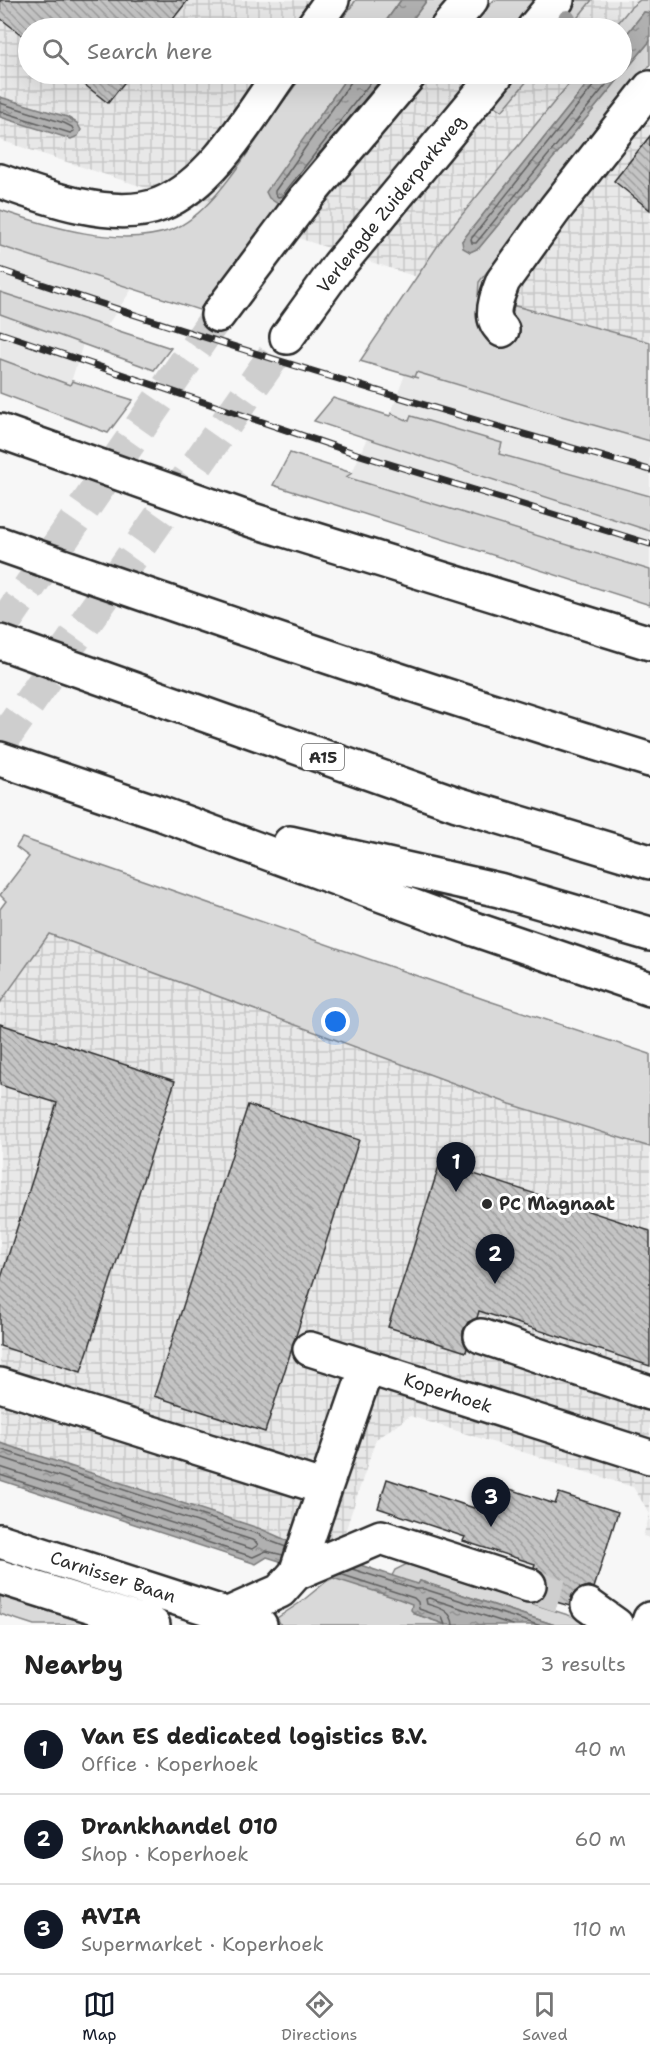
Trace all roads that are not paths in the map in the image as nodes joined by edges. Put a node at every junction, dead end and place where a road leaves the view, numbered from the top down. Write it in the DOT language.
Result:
graph roads {
  1 [pos="332,0"];
  2 [pos="471,0"];
  3 [pos="557,0"];
  4 [pos="319,18"];
  5 [pos="456,18"];
  6 [pos="542,18"];
  7 [pos="273,84"];
  8 [pos="402,84"];
  9 [pos="489,84"];
  10 [pos="650,88"];
  11 [pos="0,181"];
  12 [pos="218,315"];
  13 [pos="502,330"];
  14 [pos="287,337"];
  15 [pos="0,431"];
  16 [pos="0,544"];
  17 [pos="0,642"];
  18 [pos="650,643"];
  19 [pos="0,759"];
  20 [pos="650,760"];
  21 [pos="159,813"];
  22 [pos="650,862"];
  23 [pos="650,934"];
  24 [pos="650,989"];
  25 [pos="481,1335"];
  26 [pos="310,1349"];
  27 [pos="367,1367"];
  28 [pos="0,1385"];
  29 [pos="650,1393"];
  30 [pos="650,1457"];
  31 [pos="325,1488"];
  32 [pos="0,1540"];
  33 [pos="296,1573"];
  34 [pos="0,1577"];
  35 [pos="529,1585"];
  36 [pos="588,1605"];
  37 [pos="226,1615"];
  38 [pos="650,1619"];
  39 [pos="153,1625"];
  40 [pos="260,1625"];
  41 [pos="615,1625"];
  42 [pos="648,1625"];
  1 -- 4 [label="main road"];
  2 -- 5 [label="main road"];
  3 -- 6 [label="main road"];
  7 -- 11 [label="main road"];
  8 -- 12 [label="main road"];
  9 -- 14 [label="main road, Verlengde Zuiderparkweg"];
  10 -- 13 [label="main road"];
  15 -- 18 [label="main road"];
  16 -- 20 [label="main road"];
  17 -- 22 [label="main road, A15"];
  19 -- 21 [label="main road"];
  21 -- 23 [label="main road"];
  21 -- 24 [label="main road"];
  25 -- 29 [label="main road"];
  26 -- 27 [label="main road, Koperhoek"];
  27 -- 30 [label="main road, Koperhoek"];
  27 -- 31 [label="main road"];
  28 -- 31 [label="main road"];
  31 -- 33 [label="main road"];
  32 -- 37 [label="main road, Carnisser Baan"];
  33 -- 35 [label="main road"];
  33 -- 37 [label="main road"];
  34 -- 39 [label="main road, Carnisser Baan"];
  36 -- 41 [label="main road"];
  37 -- 40 [label="main road, Carnisser Baan"];
  38 -- 42 [label="main road"];
}
